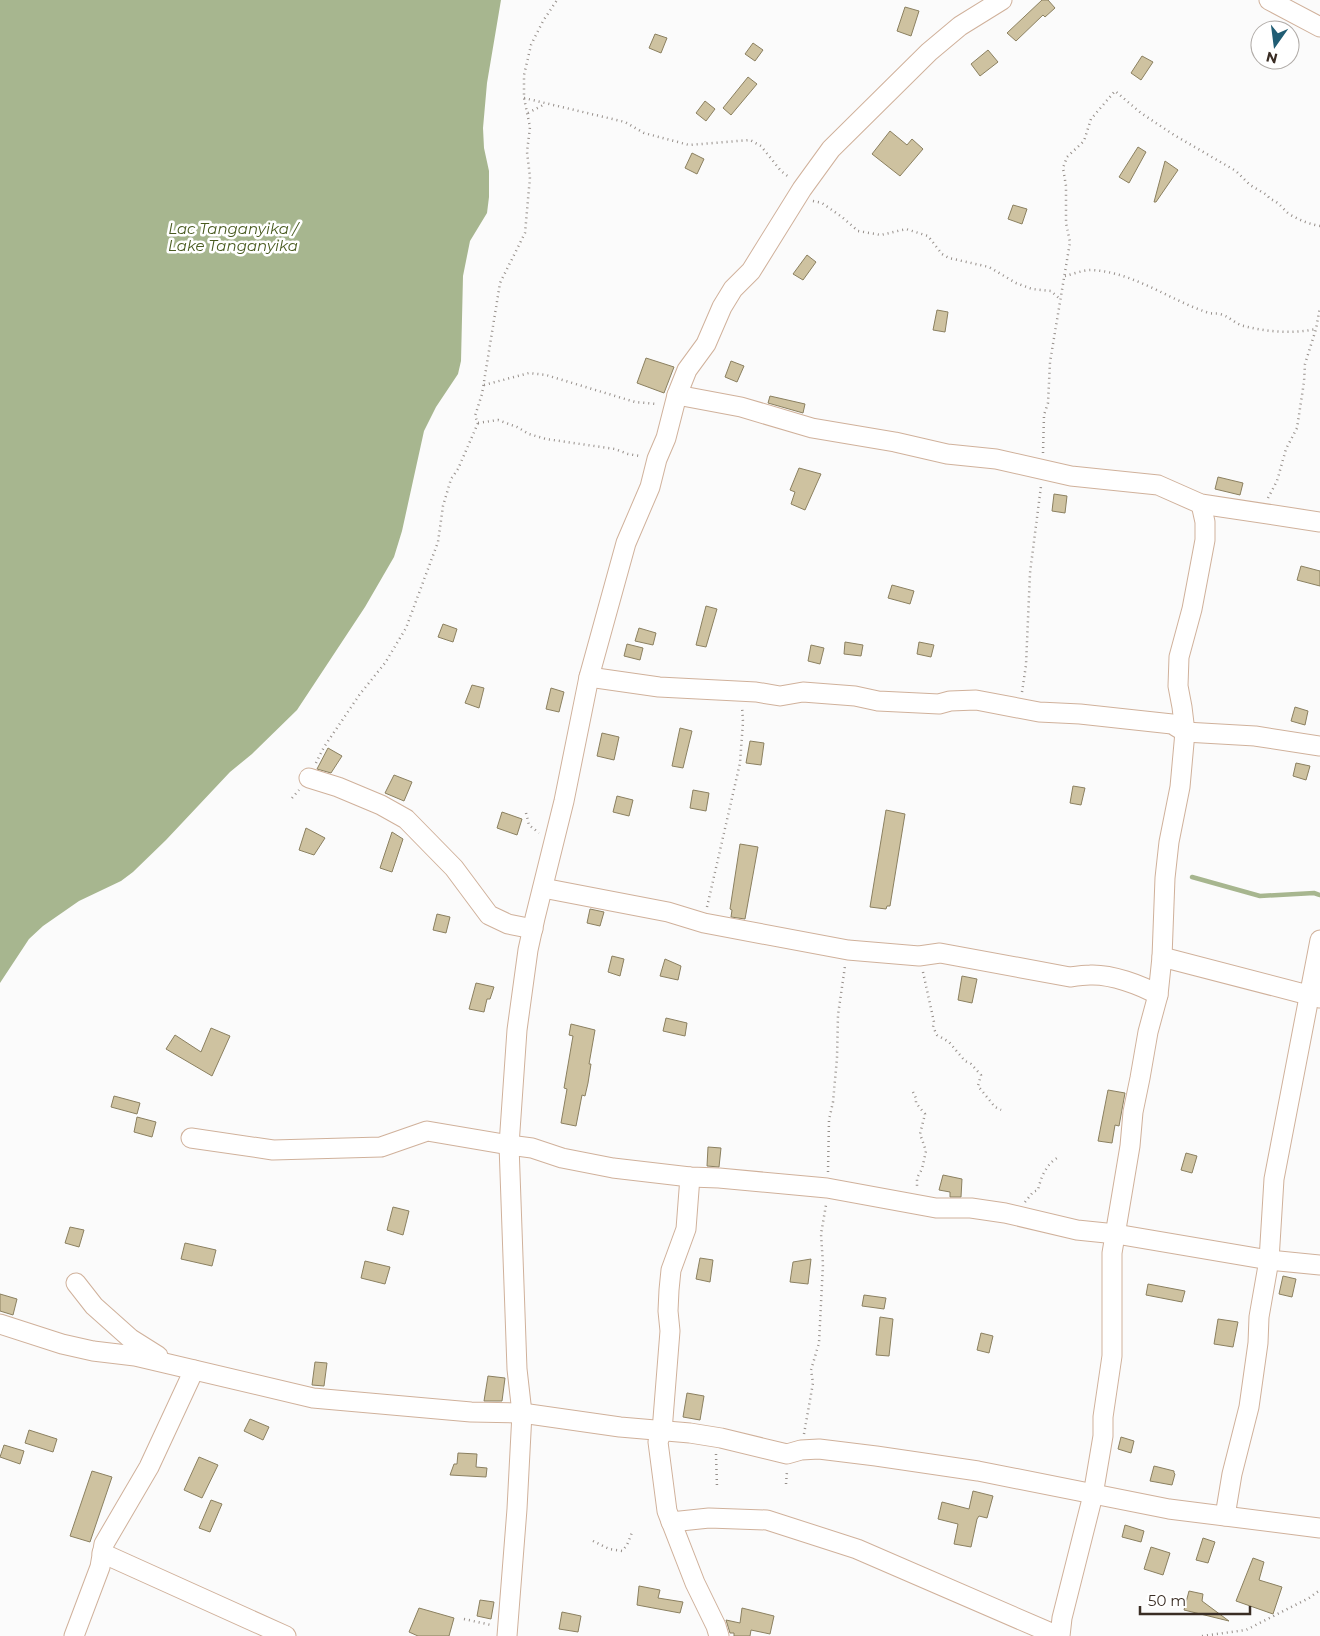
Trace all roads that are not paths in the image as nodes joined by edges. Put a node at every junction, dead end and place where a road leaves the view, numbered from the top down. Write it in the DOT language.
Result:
graph roads {
  1 [pos="1002,0"];
  2 [pos="1269,0"];
  3 [pos="1320,27"];
  4 [pos="675,400"];
  5 [pos="1201,504"];
  6 [pos="1320,522"];
  7 [pos="589,677"];
  8 [pos="1184,732"];
  9 [pos="1320,746"];
  10 [pos="309,778"];
  11 [pos="543,888"];
  12 [pos="532,929"];
  13 [pos="1320,940"];
  14 [pos="1162,957"];
  15 [pos="1158,995"];
  16 [pos="1314,997"];
  17 [pos="190,1138"];
  18 [pos="509,1145"];
  19 [pos="690,1177"];
  20 [pos="1116,1234"];
  21 [pos="1268,1260"];
  22 [pos="1320,1265"];
  23 [pos="76,1283"];
  24 [pos="0,1324"];
  25 [pos="170,1364"];
  26 [pos="194,1370"];
  27 [pos="522,1413"];
  28 [pos="662,1431"];
  29 [pos="1093,1495"];
  30 [pos="1225,1516"];
  31 [pos="671,1522"];
  32 [pos="1320,1528"];
  33 [pos="102,1553"];
  34 [pos="507,1632"];
  35 [pos="74,1636"];
  36 [pos="286,1636"];
  37 [pos="719,1636"];
  38 [pos="1059,1636"];
  1 -- 4 [label="street"];
  2 -- 3 [label="street"];
  4 -- 5 [label="street"];
  4 -- 7 [label="street"];
  5 -- 6 [label="street"];
  5 -- 8 [label="street"];
  7 -- 8 [label="street"];
  7 -- 11 [label="street"];
  8 -- 9 [label="street"];
  8 -- 14 [label="street"];
  10 -- 12 [label="street"];
  11 -- 12 [label="street"];
  11 -- 15 [label="street"];
  12 -- 18 [label="street"];
  13 -- 16 [label="street"];
  14 -- 15 [label="street"];
  14 -- 16 [label="street"];
  15 -- 20 [label="street"];
  16 -- 21 [label="street"];
  17 -- 18 [label="street"];
  18 -- 19 [label="street"];
  18 -- 27 [label="street"];
  19 -- 20 [label="street"];
  19 -- 28 [label="street"];
  20 -- 21 [label="street"];
  20 -- 29 [label="street"];
  21 -- 22 [label="street"];
  21 -- 30 [label="street"];
  23 -- 25 [label="street"];
  24 -- 25 [label="street"];
  25 -- 26 [label="street"];
  26 -- 27 [label="street"];
  26 -- 33 [label="street"];
  27 -- 28 [label="street"];
  27 -- 34 [label="street"];
  28 -- 29 [label="street"];
  28 -- 31 [label="street"];
  29 -- 30 [label="street"];
  29 -- 38 [label="street"];
  30 -- 32 [label="street"];
  31 -- 37 [label="street"];
  31 -- 38 [label="street"];
  33 -- 35 [label="street"];
  33 -- 36 [label="street"];
}
